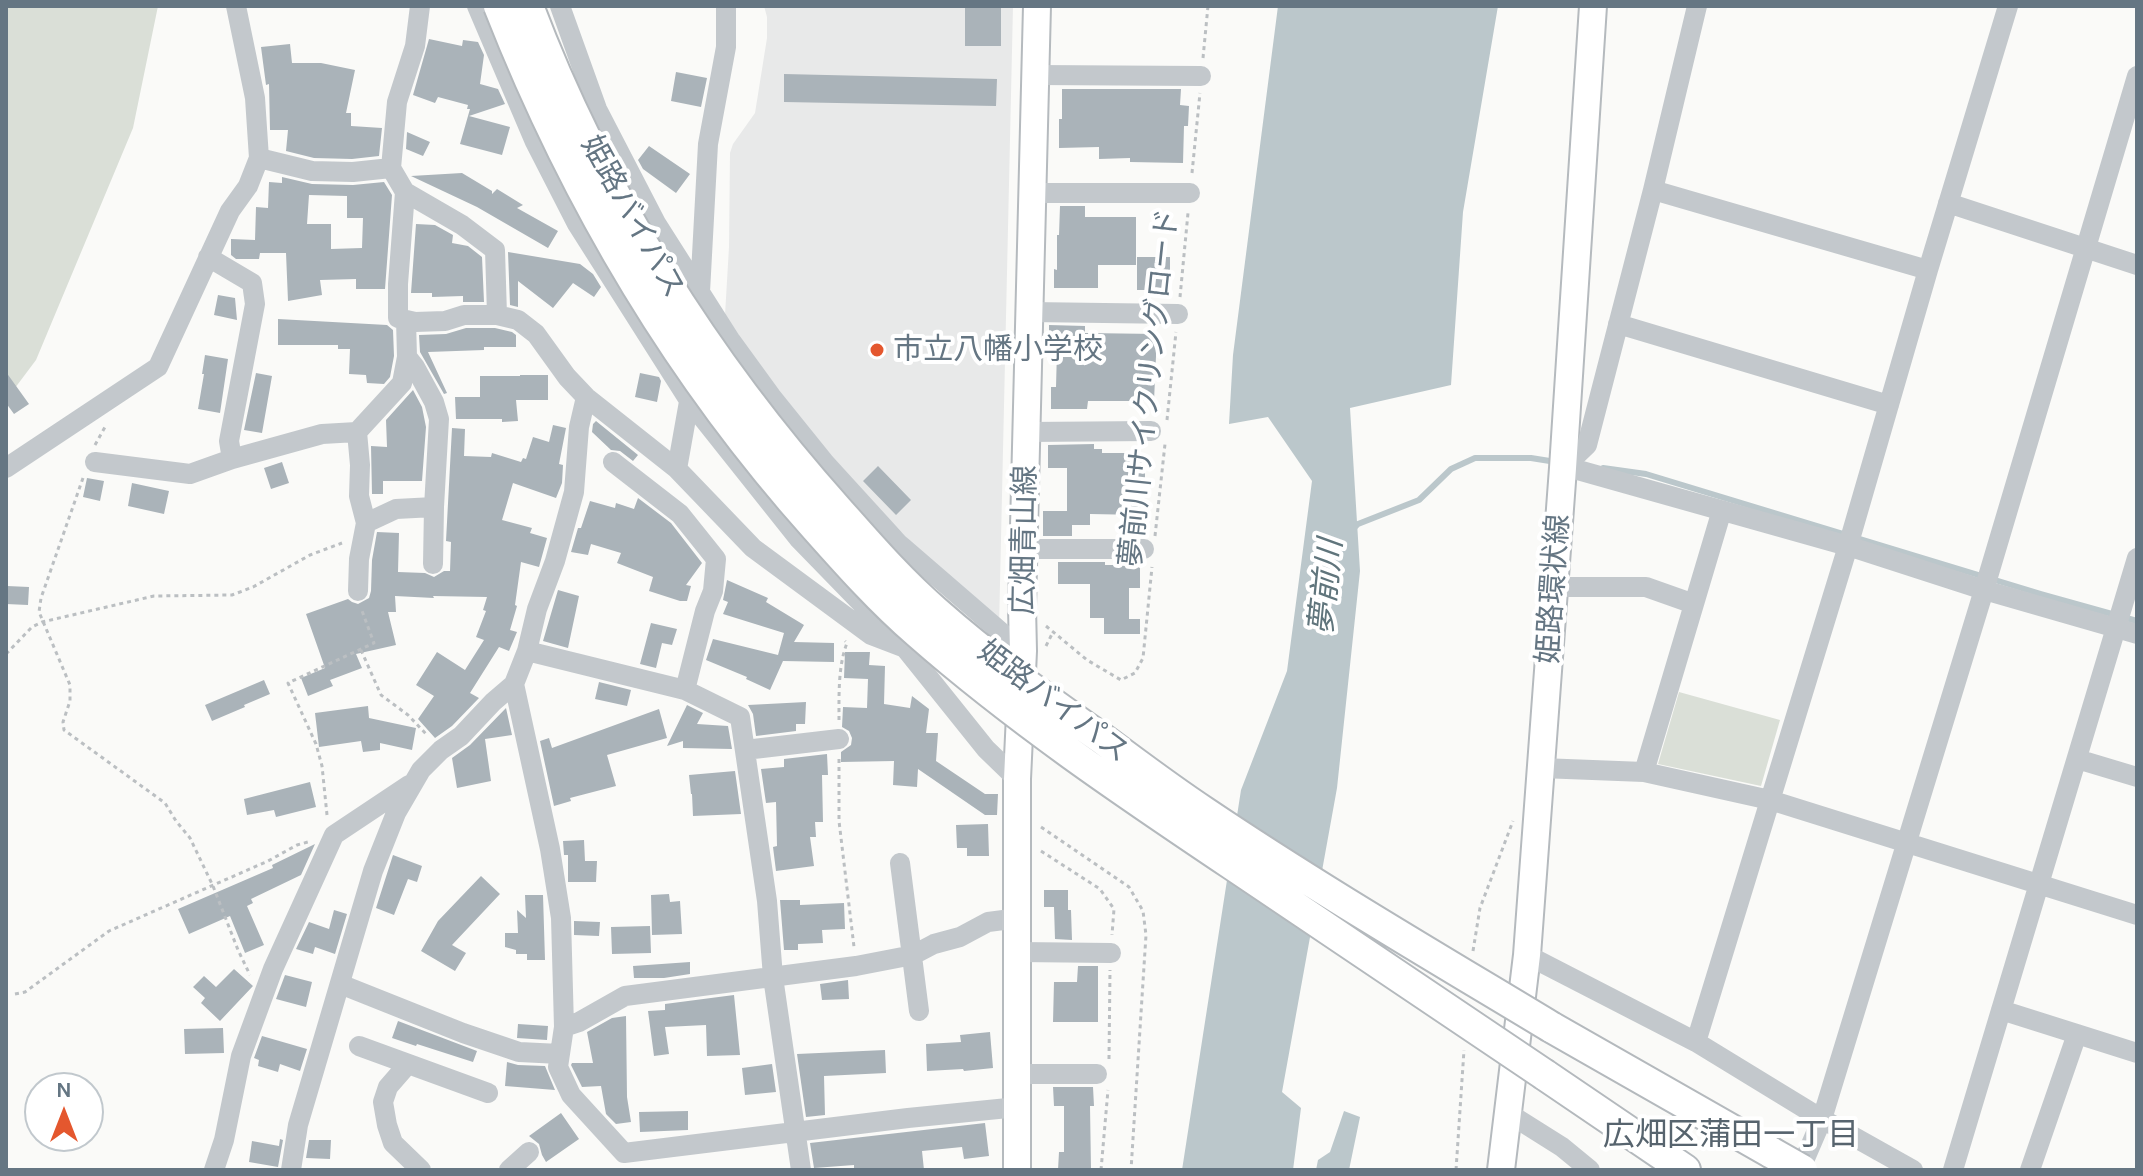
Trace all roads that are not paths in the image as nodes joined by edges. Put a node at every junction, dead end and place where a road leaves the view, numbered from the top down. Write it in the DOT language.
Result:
graph roads {
  1 [pos="236,6"];
  2 [pos="420,6"];
  3 [pos="477,6"];
  4 [pos="499,6"];
  5 [pos="528,6"];
  6 [pos="560,6"];
  7 [pos="726,6"];
  8 [pos="1037,6"];
  9 [pos="1593,6"];
  10 [pos="1697,6"];
  11 [pos="2000,8"];
  12 [pos="1036,75"];
  13 [pos="1201,76"];
  14 [pos="2137,76"];
  15 [pos="259,158"];
  16 [pos="391,168"];
  17 [pos="1653,190"];
  18 [pos="405,192"];
  19 [pos="1033,193"];
  20 [pos="1190,193"];
  21 [pos="1948,203"];
  22 [pos="2086,250"];
  23 [pos="208,257"];
  24 [pos="2137,265"];
  25 [pos="1928,270"];
  26 [pos="700,291"];
  27 [pos="1030,312"];
  28 [pos="1178,314"];
  29 [pos="497,315"];
  30 [pos="406,320"];
  31 [pos="1618,324"];
  32 [pos="407,357"];
  33 [pos="586,397"];
  34 [pos="690,402"];
  35 [pos="1889,405"];
  36 [pos="1151,431"];
  37 [pos="357,432"];
  38 [pos="1028,432"];
  39 [pos="94,457"];
  40 [pos="232,459"];
  41 [pos="613,462"];
  42 [pos="6,468"];
  43 [pos="1563,468"];
  44 [pos="677,469"];
  45 [pos="434,507"];
  46 [pos="1722,510"];
  47 [pos="365,530"];
  48 [pos="1848,546"];
  49 [pos="1024,549"];
  50 [pos="1150,552"];
  51 [pos="2137,558"];
  52 [pos="433,564"];
  53 [pos="1555,587"];
  54 [pos="1984,590"];
  55 [pos="358,591"];
  56 [pos="1694,604"];
  57 [pos="2116,628"];
  58 [pos="2137,634"];
  59 [pos="905,648"];
  60 [pos="1035,648"];
  61 [pos="527,651"];
  62 [pos="514,684"];
  63 [pos="685,690"];
  64 [pos="839,739"];
  65 [pos="745,750"];
  66 [pos="2077,759"];
  67 [pos="1541,768"];
  68 [pos="1644,772"];
  69 [pos="2137,777"];
  70 [pos="1017,779"];
  71 [pos="412,783"];
  72 [pos="1770,800"];
  73 [pos="1906,844"];
  74 [pos="900,863"];
  75 [pos="2039,884"];
  76 [pos="2137,915"];
  77 [pos="1019,918"];
  78 [pos="1018,952"];
  79 [pos="1111,953"];
  80 [pos="913,955"];
  81 [pos="1527,955"];
  82 [pos="773,977"];
  83 [pos="340,984"];
  84 [pos="2001,1010"];
  85 [pos="919,1011"];
  86 [pos="564,1027"];
  87 [pos="2077,1034"];
  88 [pos="1696,1042"];
  89 [pos="359,1046"];
  90 [pos="2137,1053"];
  91 [pos="560,1054"];
  92 [pos="408,1064"];
  93 [pos="1105,1071"];
  94 [pos="1018,1074"];
  95 [pos="488,1093"];
  96 [pos="1018,1107"];
  97 [pos="1508,1113"];
  98 [pos="1822,1119"];
  99 [pos="797,1132"];
  100 [pos="529,1152"];
  101 [pos="640,1160"];
  102 [pos="219,1169"];
  103 [pos="291,1170"];
  104 [pos="421,1170"];
  105 [pos="509,1170"];
  106 [pos="801,1170"];
  107 [pos="1017,1170"];
  108 [pos="1501,1170"];
  109 [pos="1590,1170"];
  110 [pos="1685,1170"];
  111 [pos="1801,1170"];
  112 [pos="1913,1170"];
  113 [pos="1953,1170"];
  114 [pos="2030,1170"];
  1 -- 15 [label="street"];
  2 -- 16 [label="street"];
  3 -- 34 [label="street"];
  4 -- 110 [label="highway, 姫路バイパス, bridge"];
  5 -- 111 [label="highway, 姫路バイパス, bridge"];
  6 -- 26 [label="street"];
  7 -- 26 [label="street"];
  8 -- 12 [label="main road, 広畑青山線"];
  9 -- 43 [label="main road, 姫路環状線"];
  10 -- 17 [label="street"];
  11 -- 21 [label="street"];
  12 -- 13 [label="street"];
  12 -- 19 [label="main road, 広畑青山線"];
  14 -- 22 [label="street"];
  15 -- 16 [label="street"];
  15 -- 23 [label="street"];
  16 -- 18 [label="street"];
  17 -- 25 [label="street"];
  17 -- 31 [label="street"];
  18 -- 29 [label="street"];
  18 -- 30 [label="street"];
  19 -- 20 [label="street"];
  19 -- 27 [label="main road, 広畑青山線"];
  21 -- 22 [label="street"];
  21 -- 25 [label="street"];
  22 -- 24 [label="street"];
  22 -- 54 [label="street"];
  23 -- 40 [label="street"];
  23 -- 42 [label="street"];
  25 -- 35 [label="street"];
  26 -- 34 [label="street"];
  26 -- 60 [label="street"];
  27 -- 28 [label="street"];
  27 -- 38 [label="main road, 広畑青山線"];
  29 -- 30 [label="street"];
  29 -- 33 [label="street"];
  30 -- 32 [label="street"];
  31 -- 35 [label="street"];
  31 -- 43 [label="street"];
  32 -- 37 [label="street"];
  32 -- 45 [label="street"];
  33 -- 44 [label="street"];
  33 -- 61 [label="street"];
  34 -- 44 [label="street"];
  34 -- 59 [label="street"];
  35 -- 48 [label="street"];
  36 -- 38 [label="street"];
  37 -- 40 [label="street"];
  37 -- 47 [label="street"];
  38 -- 49 [label="main road, 広畑青山線"];
  39 -- 40 [label="street"];
  41 -- 63 [label="street"];
  43 -- 46 [label="street"];
  43 -- 53 [label="main road, 姫路環状線"];
  44 -- 59 [label="street"];
  45 -- 47 [label="street"];
  45 -- 52 [label="street"];
  46 -- 48 [label="street"];
  46 -- 56 [label="street"];
  47 -- 55 [label="street"];
  48 -- 54 [label="street"];
  48 -- 72 [label="street"];
  49 -- 50 [label="street"];
  49 -- 60 [label="main road, 広畑青山線"];
  51 -- 57 [label="street"];
  53 -- 56 [label="street"];
  53 -- 67 [label="main road, 姫路環状線"];
  54 -- 57 [label="street"];
  54 -- 73 [label="street"];
  56 -- 68 [label="street"];
  57 -- 58 [label="street"];
  57 -- 66 [label="street"];
  59 -- 70 [label="street"];
  60 -- 70 [label="main road, 広畑青山線"];
  61 -- 62 [label="street"];
  61 -- 63 [label="street"];
  62 -- 71 [label="street"];
  62 -- 86 [label="street"];
  63 -- 65 [label="street"];
  64 -- 65 [label="street"];
  65 -- 82 [label="street"];
  66 -- 69 [label="street"];
  66 -- 75 [label="street"];
  67 -- 68 [label="street"];
  67 -- 81 [label="main road, 姫路環状線"];
  68 -- 72 [label="street"];
  70 -- 77 [label="main road, 広畑青山線"];
  71 -- 83 [label="street"];
  71 -- 102 [label="street"];
  72 -- 73 [label="street"];
  72 -- 88 [label="street"];
  73 -- 75 [label="street"];
  73 -- 98 [label="street"];
  74 -- 80 [label="street"];
  75 -- 76 [label="street"];
  75 -- 84 [label="street"];
  77 -- 78 [label="main road, 広畑青山線"];
  77 -- 80 [label="street"];
  78 -- 79 [label="street"];
  78 -- 94 [label="main road, 広畑青山線"];
  80 -- 82 [label="street"];
  80 -- 85 [label="street"];
  81 -- 88 [label="street"];
  81 -- 97 [label="main road, 姫路環状線"];
  82 -- 86 [label="street"];
  82 -- 99 [label="street"];
  83 -- 91 [label="street"];
  83 -- 103 [label="street"];
  84 -- 87 [label="street"];
  84 -- 113 [label="street"];
  86 -- 91 [label="street"];
  87 -- 90 [label="street"];
  87 -- 114 [label="street"];
  88 -- 98 [label="street"];
  89 -- 92 [label="street"];
  91 -- 101 [label="street"];
  92 -- 95 [label="street"];
  92 -- 104 [label="street"];
  93 -- 94 [label="street"];
  94 -- 96 [label="main road, 広畑青山線"];
  96 -- 99 [label="street"];
  96 -- 107 [label="main road, 広畑青山線"];
  97 -- 108 [label="main road, 姫路環状線"];
  97 -- 109 [label="street"];
  98 -- 111 [label="street"];
  98 -- 112 [label="street"];
  99 -- 101 [label="street"];
  99 -- 106 [label="street"];
  100 -- 105 [label="street"];
}
